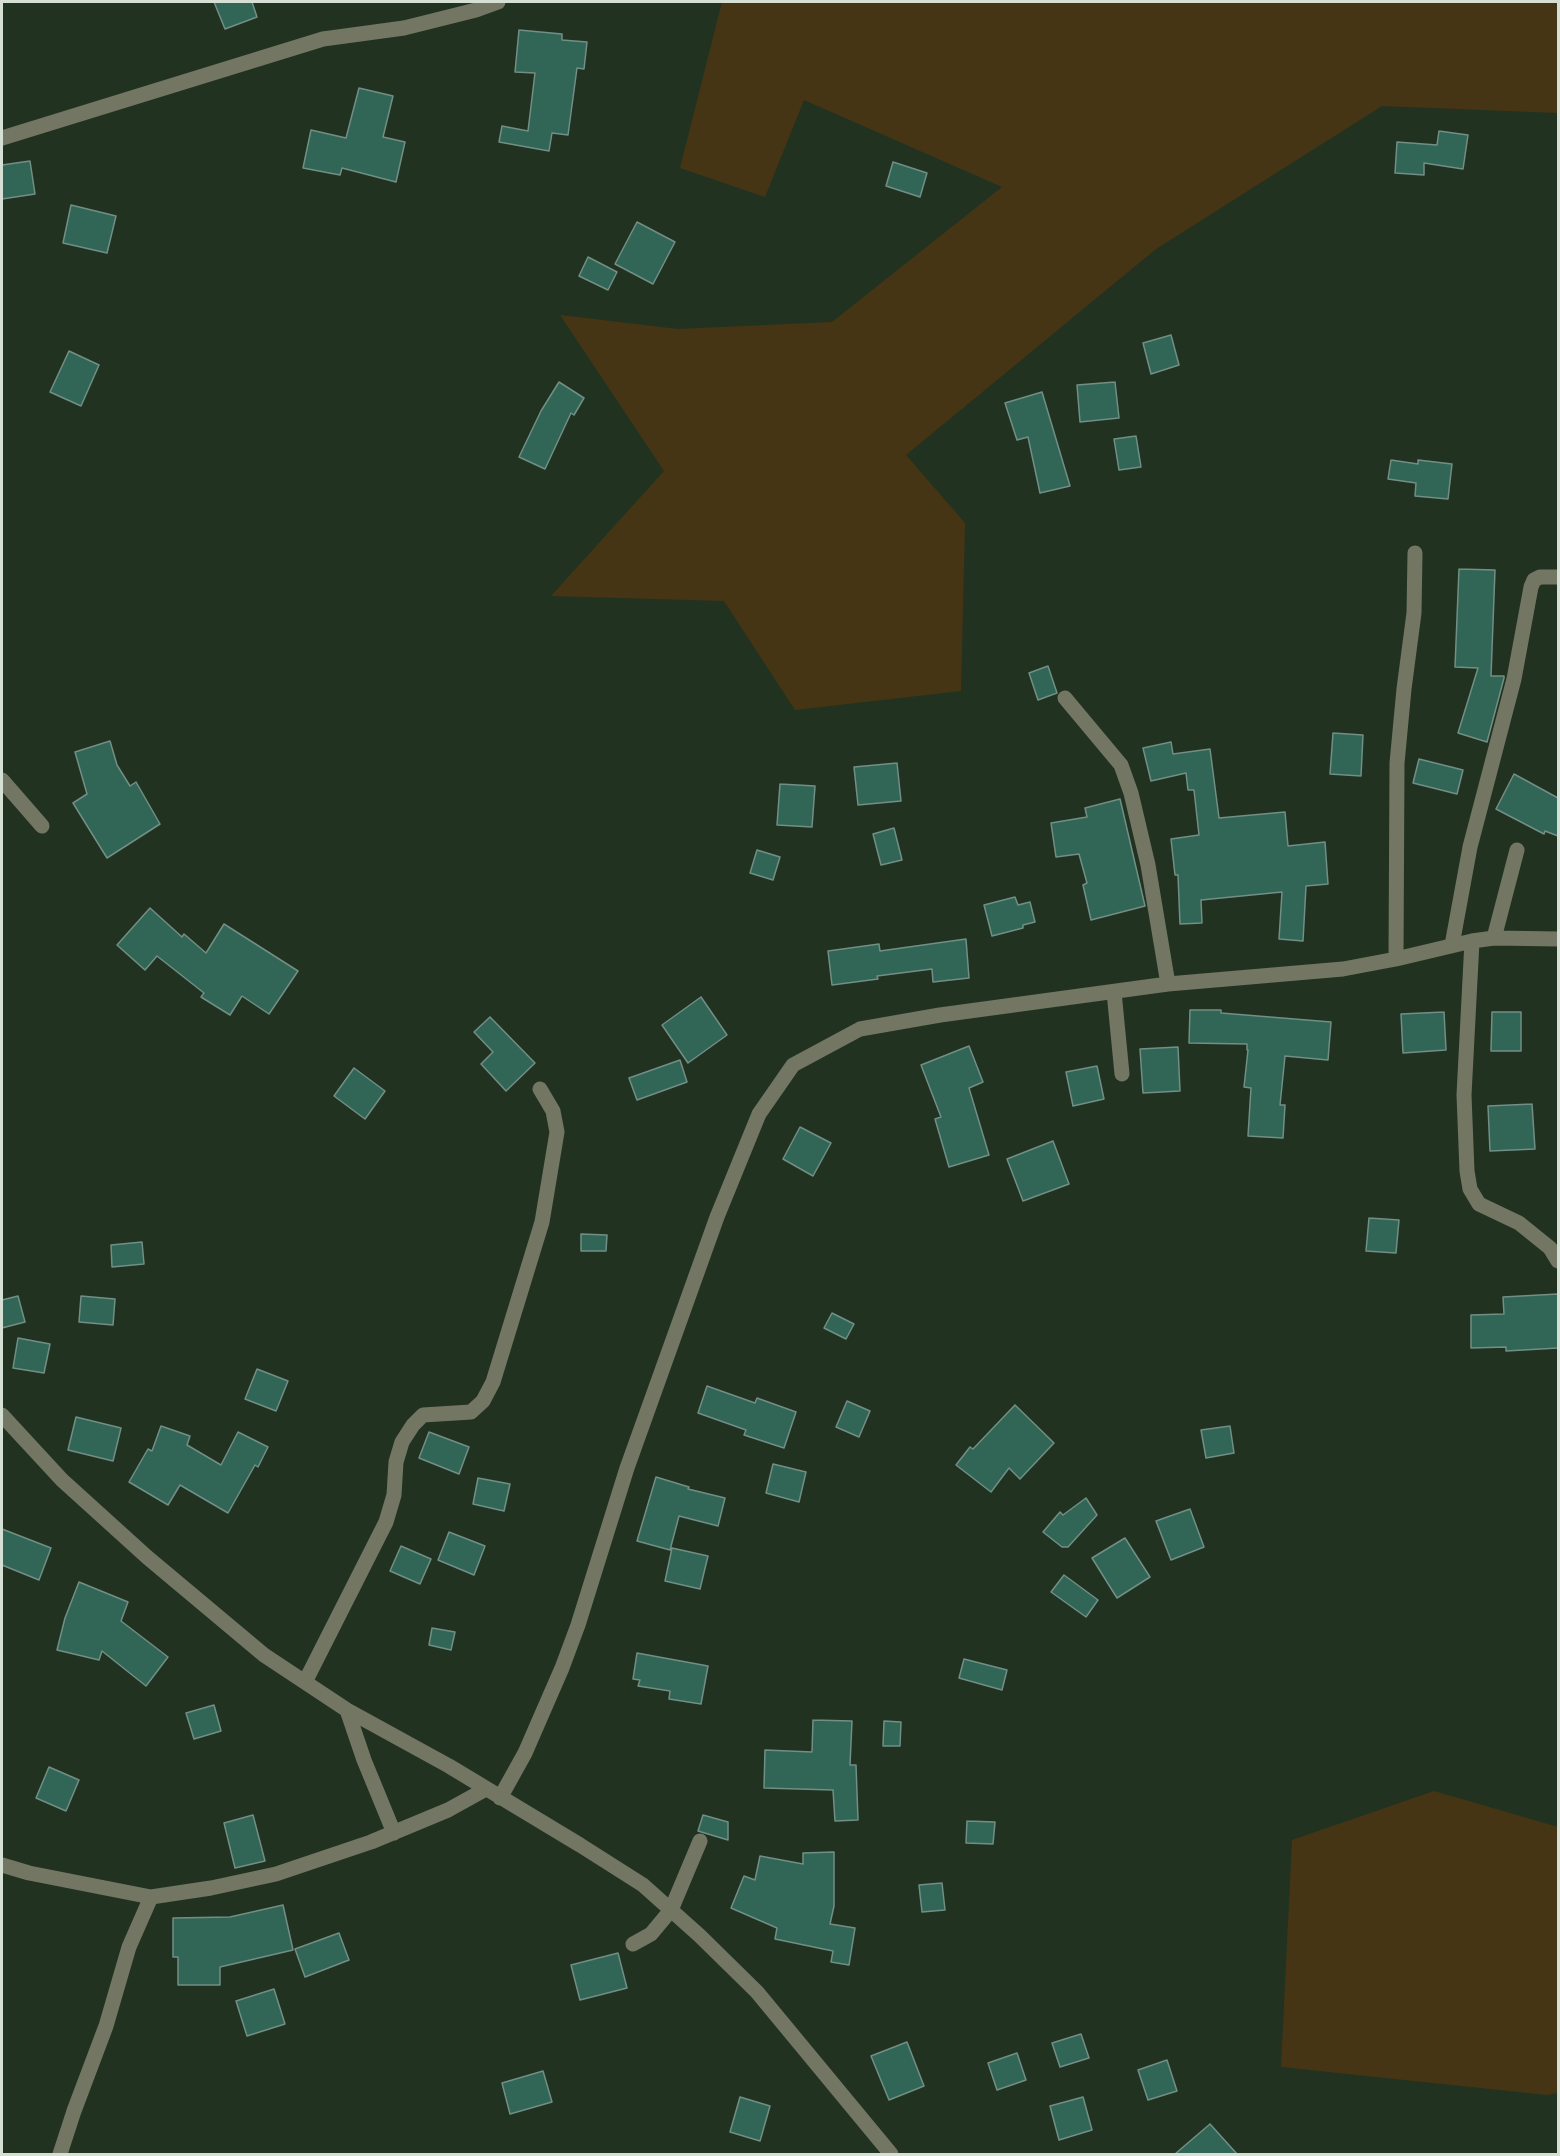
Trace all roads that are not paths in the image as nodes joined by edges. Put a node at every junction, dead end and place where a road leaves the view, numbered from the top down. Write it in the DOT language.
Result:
graph roads {
  1 [pos="498,2"];
  2 [pos="2,138"];
  3 [pos="1415,553"];
  4 [pos="1558,576"];
  5 [pos="1065,698"];
  6 [pos="2,780"];
  7 [pos="42,826"];
  8 [pos="1517,850"];
  9 [pos="1494,938"];
  10 [pos="1558,939"];
  11 [pos="1472,941"];
  12 [pos="1452,945"];
  13 [pos="1396,959"];
  14 [pos="1168,984"];
  15 [pos="1114,992"];
  16 [pos="1122,1074"];
  17 [pos="540,1089"];
  18 [pos="1558,1261"];
  19 [pos="2,1415"];
  20 [pos="305,1682"];
  21 [pos="347,1710"];
  22 [pos="486,1789"];
  23 [pos="500,1798"];
  24 [pos="394,1833"];
  25 [pos="700,1841"];
  26 [pos="2,1864"];
  27 [pos="151,1897"];
  28 [pos="671,1910"];
  29 [pos="633,1944"];
  30 [pos="60,2154"];
  31 [pos="891,2154"];
  1 -- 2 [label="street"];
  3 -- 13 [label="street"];
  4 -- 12 [label="street"];
  5 -- 14 [label="street"];
  6 -- 7 [label="street"];
  8 -- 9 [label="street"];
  9 -- 10 [label="street"];
  9 -- 11 [label="street"];
  11 -- 12 [label="street"];
  11 -- 18 [label="street"];
  12 -- 13 [label="street"];
  13 -- 14 [label="street"];
  14 -- 15 [label="street"];
  15 -- 16 [label="street"];
  15 -- 23 [label="street"];
  17 -- 20 [label="street"];
  19 -- 20 [label="street"];
  20 -- 21 [label="street"];
  21 -- 22 [label="street"];
  21 -- 24 [label="street"];
  22 -- 23 [label="street"];
  22 -- 24 [label="street"];
  23 -- 28 [label="street"];
  24 -- 27 [label="street"];
  25 -- 28 [label="street"];
  26 -- 27 [label="street"];
  27 -- 30 [label="street"];
  28 -- 29 [label="street"];
  28 -- 31 [label="street"];
}
